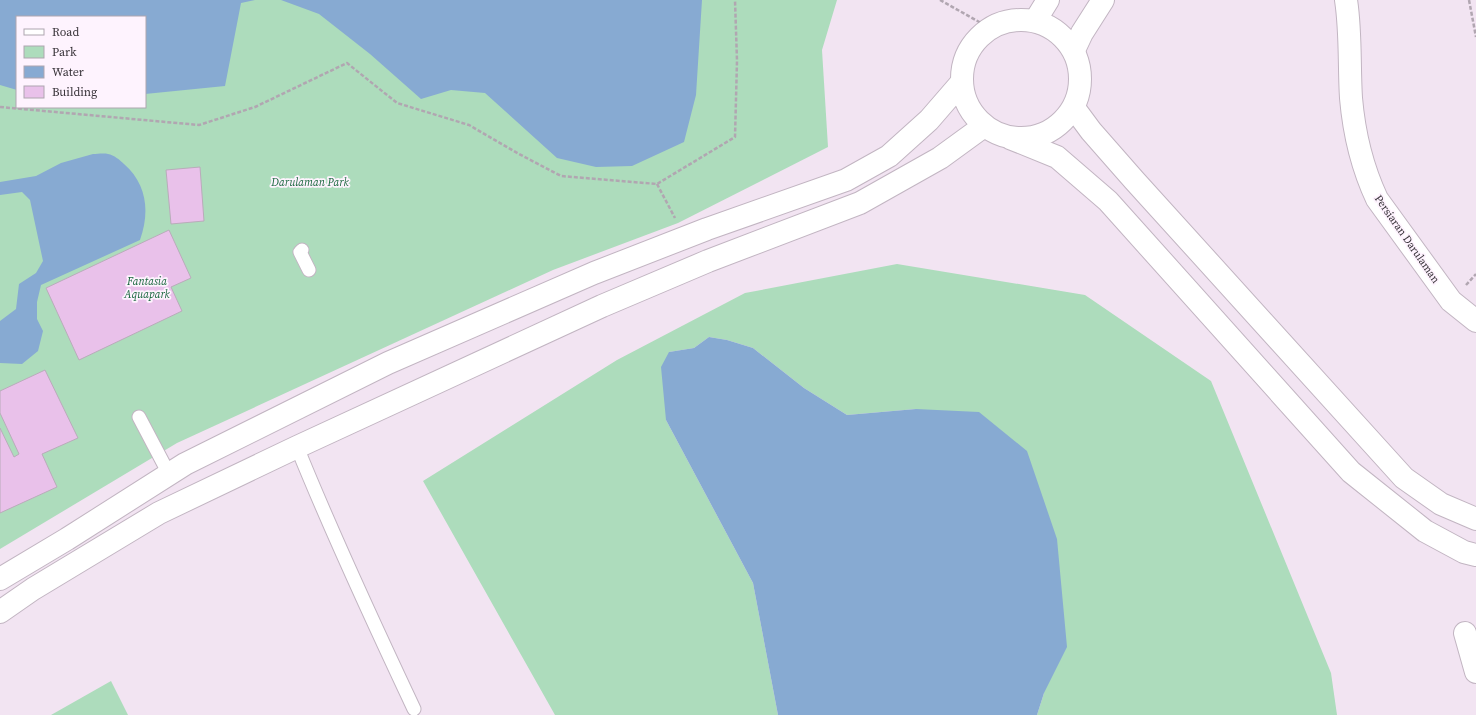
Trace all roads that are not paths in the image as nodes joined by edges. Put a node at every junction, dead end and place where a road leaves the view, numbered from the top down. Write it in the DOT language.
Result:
graph roads {
  1 [pos="1048,0"];
  2 [pos="1103,0"];
  3 [pos="1346,0"];
  4 [pos="1035,20"];
  5 [pos="1074,50"];
  6 [pos="961,83"];
  7 [pos="1074,108"];
  8 [pos="984,126"];
  9 [pos="1010,138"];
  10 [pos="302,250"];
  11 [pos="310,270"];
  12 [pos="1476,321"];
  13 [pos="139,417"];
  14 [pos="297,446"];
  15 [pos="169,474"];
  16 [pos="1476,520"];
  17 [pos="1476,555"];
  18 [pos="0,579"];
  19 [pos="0,612"];
  20 [pos="1465,633"];
  21 [pos="1476,672"];
  22 [pos="414,709"];
  1 -- 4 [label="street"];
  2 -- 5 [label="street"];
  3 -- 12 [label="street, Persiaran Darulaman"];
  4 -- 5 [label="street"];
  4 -- 6 [label="street"];
  5 -- 7 [label="street"];
  6 -- 8 [label="street"];
  6 -- 15 [label="street"];
  7 -- 9 [label="street"];
  7 -- 16 [label="street"];
  8 -- 9 [label="street"];
  8 -- 14 [label="street"];
  9 -- 17 [label="street"];
  10 -- 11 [label="lane"];
  13 -- 15 [label="lane"];
  14 -- 19 [label="street"];
  14 -- 22 [label="lane"];
  15 -- 18 [label="street"];
  20 -- 21 [label="street"];
}
